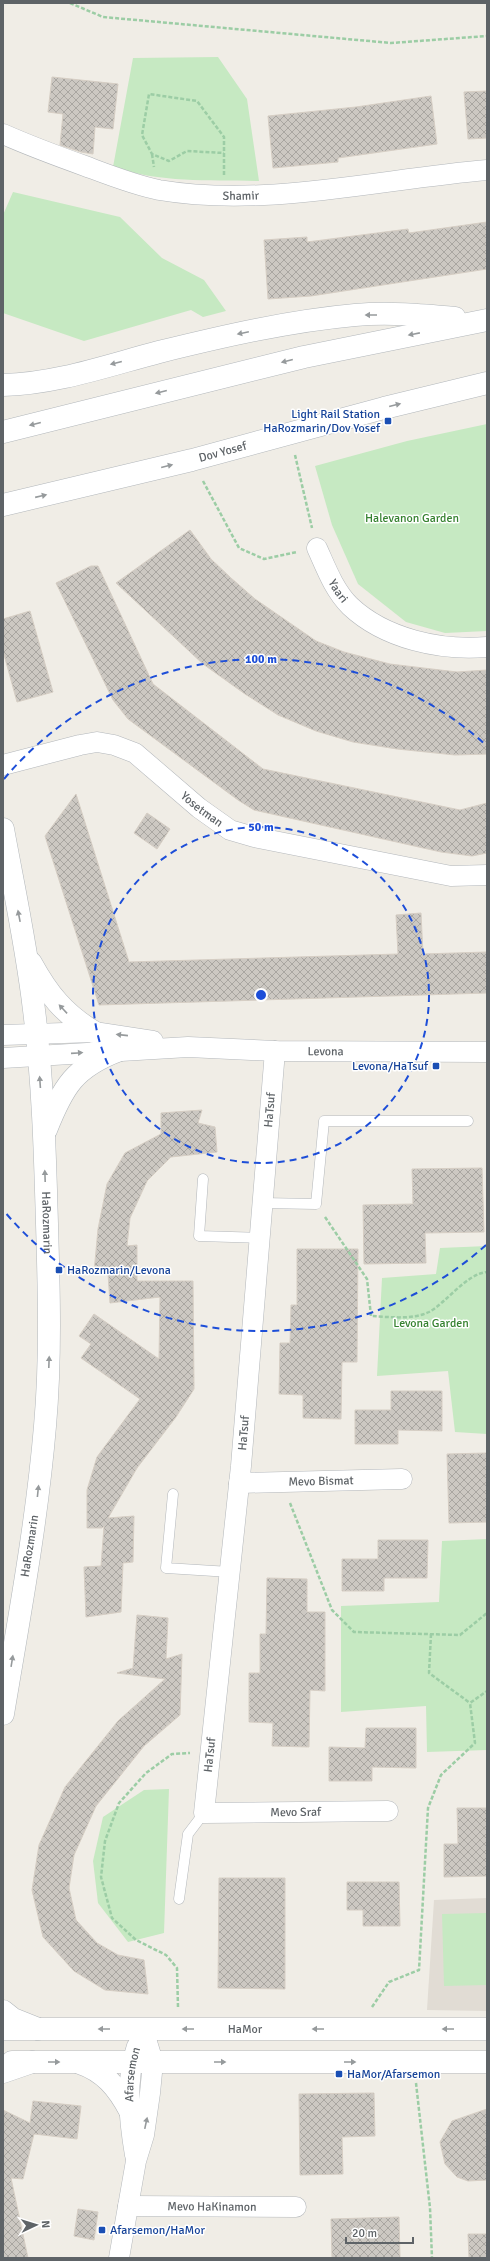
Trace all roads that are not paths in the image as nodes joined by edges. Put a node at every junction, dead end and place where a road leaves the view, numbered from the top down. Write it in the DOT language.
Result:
graph roads {
  1 [pos="3,134"];
  2 [pos="487,170"];
  3 [pos="483,320"];
  4 [pos="487,383"];
  5 [pos="3,385"];
  6 [pos="3,432"];
  7 [pos="3,505"];
  8 [pos="317,548"];
  9 [pos="487,648"];
  10 [pos="3,765"];
  11 [pos="3,829"];
  12 [pos="487,875"];
  13 [pos="26,954"];
  14 [pos="94,1032"];
  15 [pos="36,1033"];
  16 [pos="3,1035"];
  17 [pos="188,1047"];
  18 [pos="120,1050"];
  19 [pos="275,1052"];
  20 [pos="487,1052"];
  21 [pos="38,1056"];
  22 [pos="3,1058"];
  23 [pos="468,1121"];
  24 [pos="44,1135"];
  25 [pos="203,1179"];
  26 [pos="262,1203"];
  27 [pos="260,1238"];
  28 [pos="402,1479"];
  29 [pos="239,1483"];
  30 [pos="173,1494"];
  31 [pos="230,1572"];
  32 [pos="3,1714"];
  33 [pos="388,1811"];
  34 [pos="204,1813"];
  35 [pos="179,1899"];
  36 [pos="3,2011"];
  37 [pos="3,2029"];
  38 [pos="38,2029"];
  39 [pos="143,2029"];
  40 [pos="487,2029"];
  41 [pos="3,2062"];
  42 [pos="32,2062"];
  43 [pos="76,2062"];
  44 [pos="131,2062"];
  45 [pos="153,2062"];
  46 [pos="487,2062"];
  47 [pos="3,2072"];
  48 [pos="130,2111"];
  49 [pos="136,2161"];
  50 [pos="128,2206"];
  51 [pos="296,2206"];
  52 [pos="119,2258"];
  1 -- 2 [label="street, Shamir"];
  3 -- 5 [label="main road, one-way"];
  3 -- 6 [label="main road, one-way"];
  7 -- 4 [label="main road, Dov Yosef, one-way"];
  8 -- 9 [label="street, Yaari"];
  10 -- 12 [label="street, Yosetman"];
  13 -- 11 [label="main road, HaRozmarin, one-way"];
  14 -- 13 [label="main road, one-way"];
  13 -- 15 [label="main road, HaRozmarin"];
  14 -- 15 [label="street, Levona"];
  17 -- 14 [label="street, Levona, one-way"];
  15 -- 16 [label="street, Levona"];
  15 -- 21 [label="main road, HaRozmarin"];
  17 -- 18 [label="street, Levona"];
  17 -- 19 [label="street, Levona"];
  21 -- 18 [label="street, Levona, one-way"];
  18 -- 24 [label="main road"];
  19 -- 20 [label="street, Levona"];
  19 -- 26 [label="street, HaTsuf"];
  21 -- 22 [label="street, Levona"];
  24 -- 21 [label="main road, HaRozmarin, one-way"];
  23 -- 26 [label="lane"];
  32 -- 24 [label="main road, HaRozmarin, one-way"];
  25 -- 27 [label="lane"];
  26 -- 27 [label="street, HaTsuf"];
  27 -- 29 [label="street, HaTsuf"];
  28 -- 29 [label="street, Mevo Bismat"];
  29 -- 31 [label="street, HaTsuf"];
  30 -- 31 [label="lane"];
  31 -- 34 [label="street, HaTsuf"];
  33 -- 34 [label="street, Mevo Sraf"];
  34 -- 35 [label="lane"];
  36 -- 38 [label="main road"];
  37 -- 38 [label="main road, HaMor"];
  39 -- 38 [label="main road, HaMor, one-way"];
  40 -- 39 [label="main road, HaMor, one-way"];
  39 -- 44 [label="street, Afarsemon"];
  39 -- 45 [label="street, Afarsemon"];
  41 -- 42 [label="main road"];
  42 -- 43 [label="main road, one-way"];
  42 -- 47 [label="main road"];
  43 -- 44 [label="main road"];
  43 -- 48 [label="main road"];
  44 -- 45 [label="main road"];
  44 -- 48 [label="street, Afarsemon"];
  45 -- 46 [label="main road, one-way"];
  49 -- 45 [label="street, Afarsemon, one-way"];
  48 -- 49 [label="street, Afarsemon"];
  49 -- 50 [label="street, Afarsemon"];
  50 -- 51 [label="street, Mevo HaKinamon"];
  50 -- 52 [label="street, Afarsemon"];
}
